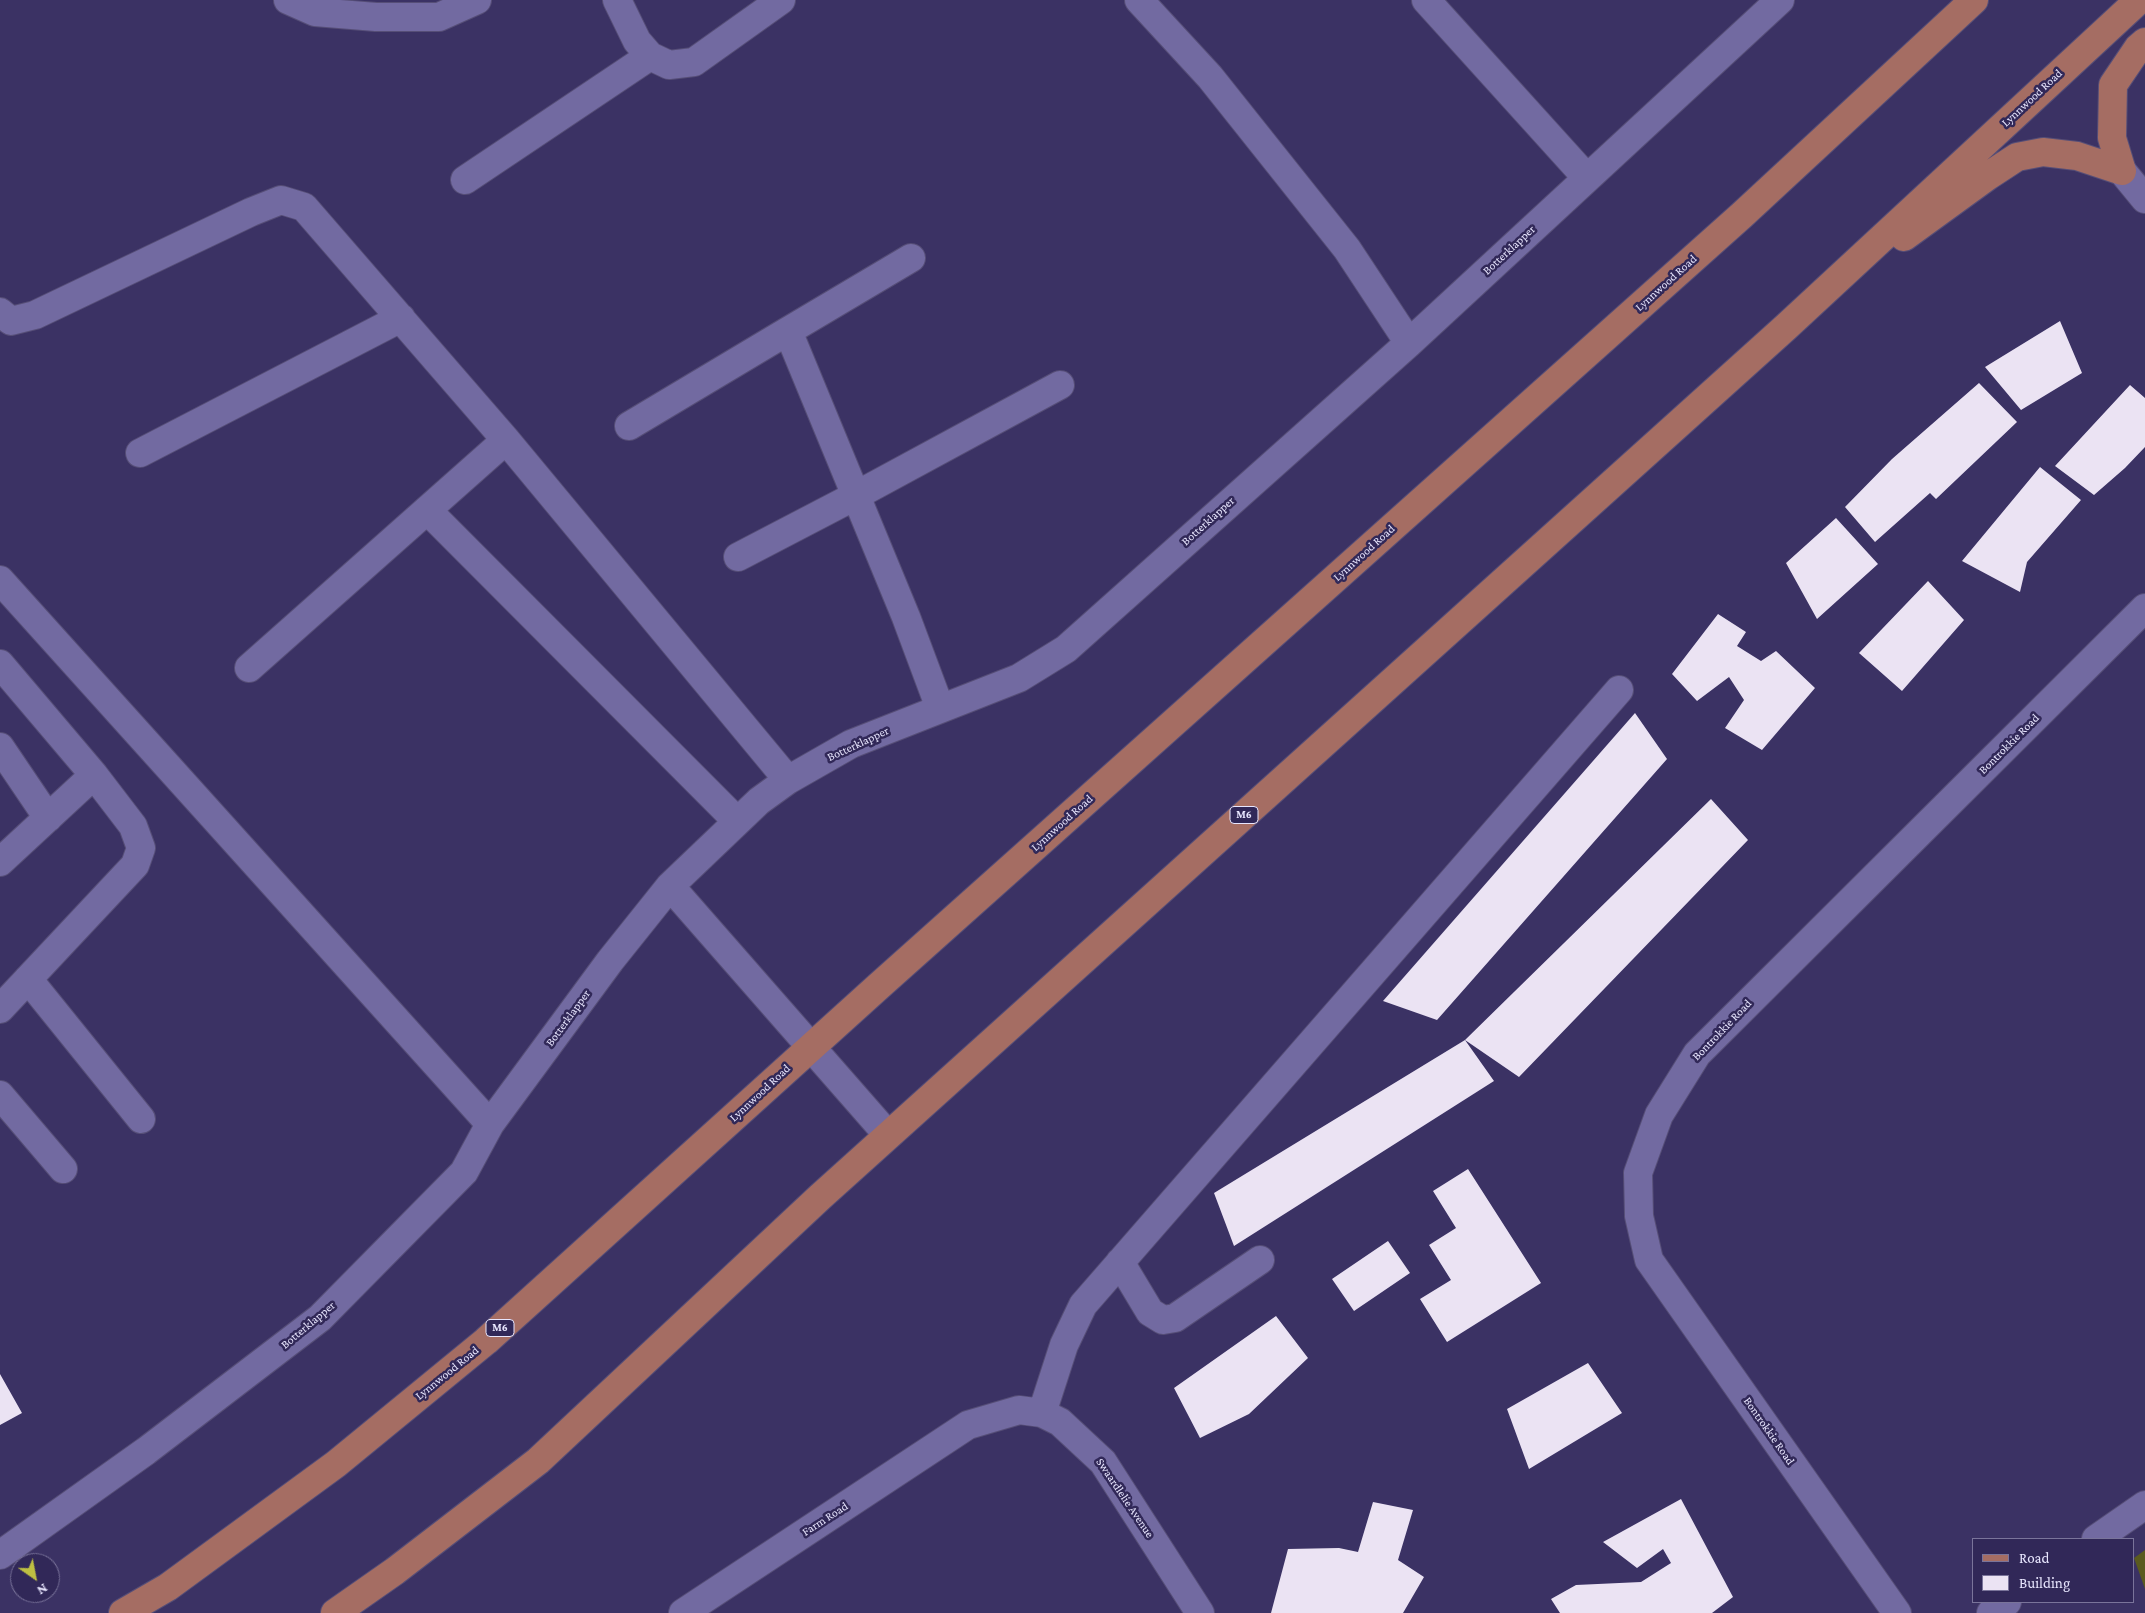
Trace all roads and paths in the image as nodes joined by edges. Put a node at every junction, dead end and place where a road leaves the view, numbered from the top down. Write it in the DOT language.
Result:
graph roads {
  1 [pos="288,0"];
  2 [pos="477,0"];
  3 [pos="617,0"];
  4 [pos="781,0"];
  5 [pos="1139,0"];
  6 [pos="1426,0"];
  7 [pos="1780,0"];
  8 [pos="1974,0"];
  9 [pos="2139,0"];
  10 [pos="2145,42"];
  11 [pos="650,56"];
  12 [pos="2122,171"];
  13 [pos="1587,178"];
  14 [pos="465,180"];
  15 [pos="2145,199"];
  16 [pos="912,258"];
  17 [pos="0,312"];
  18 [pos="401,318"];
  19 [pos="1786,327"];
  20 [pos="788,331"];
  21 [pos="1409,343"];
  22 [pos="1060,385"];
  23 [pos="629,426"];
  24 [pos="506,440"];
  25 [pos="140,453"];
  26 [pos="855,496"];
  27 [pos="427,510"];
  28 [pos="738,556"];
  29 [pos="0,580"];
  30 [pos="2145,608"];
  31 [pos="0,664"];
  32 [pos="250,668"];
  33 [pos="1619,690"];
  34 [pos="940,708"];
  35 [pos="0,747"];
  36 [pos="94,774"];
  37 [pos="788,780"];
  38 [pos="48,818"];
  39 [pos="738,821"];
  40 [pos="0,862"];
  41 [pos="670,886"];
  42 [pos="28,979"];
  43 [pos="0,1009"];
  44 [pos="812,1046"];
  45 [pos="0,1095"];
  46 [pos="141,1119"];
  47 [pos="490,1124"];
  48 [pos="888,1135"];
  49 [pos="64,1169"];
  50 [pos="1260,1260"];
  51 [pos="1120,1262"];
  52 [pos="1042,1413"];
  53 [pos="968,1425"];
  54 [pos="2145,1505"];
  55 [pos="2097,1538"];
  56 [pos="0,1555"];
  57 [pos="2006,1603"];
  58 [pos="123,1613"];
  59 [pos="335,1613"];
  60 [pos="683,1613"];
  61 [pos="1200,1613"];
  62 [pos="1897,1613"];
  63 [pos="1991,1613"];
  1 -- 2 [label="street"];
  3 -- 11 [label="street"];
  4 -- 11 [label="street"];
  5 -- 21 [label="street"];
  6 -- 13 [label="street"];
  7 -- 13 [label="street, Botterklapper"];
  8 -- 44 [label="main road, Lynnwood Road / M6"];
  9 -- 19 [label="main road, Lynnwood Road / M6"];
  10 -- 12 [label="main road"];
  11 -- 14 [label="street"];
  12 -- 15 [label="street"];
  12 -- 19 [label="main road"];
  13 -- 21 [label="street, Botterklapper"];
  16 -- 20 [label="street"];
  17 -- 18 [label="street"];
  18 -- 24 [label="street"];
  18 -- 25 [label="street"];
  19 -- 48 [label="main road, Lynnwood Road / M6"];
  20 -- 23 [label="street"];
  20 -- 26 [label="street"];
  21 -- 34 [label="street, Botterklapper"];
  22 -- 26 [label="street"];
  24 -- 27 [label="street"];
  24 -- 37 [label="street"];
  26 -- 28 [label="street"];
  26 -- 34 [label="street"];
  27 -- 32 [label="street"];
  27 -- 39 [label="street"];
  29 -- 47 [label="street"];
  30 -- 62 [label="street, Bontrokkie Road"];
  31 -- 36 [label="street"];
  33 -- 51 [label="street"];
  34 -- 37 [label="street, Botterklapper"];
  35 -- 38 [label="street"];
  36 -- 38 [label="street"];
  36 -- 42 [label="street"];
  37 -- 39 [label="street, Botterklapper"];
  38 -- 40 [label="street"];
  39 -- 41 [label="street, Botterklapper"];
  41 -- 44 [label="street"];
  41 -- 47 [label="street, Botterklapper"];
  42 -- 43 [label="street"];
  42 -- 46 [label="street"];
  44 -- 48 [label="street"];
  44 -- 58 [label="main road, Lynnwood Road / M6"];
  45 -- 49 [label="street"];
  47 -- 56 [label="street, Botterklapper"];
  48 -- 59 [label="main road, Lynnwood Road / M6"];
  50 -- 51 [label="street"];
  51 -- 52 [label="street"];
  52 -- 53 [label="street, Swaardlelie Avenue"];
  52 -- 61 [label="street, Swaardlelie Avenue"];
  53 -- 60 [label="street, Farm Road"];
  54 -- 55 [label="street"];
  57 -- 63 [label="street"];
}
